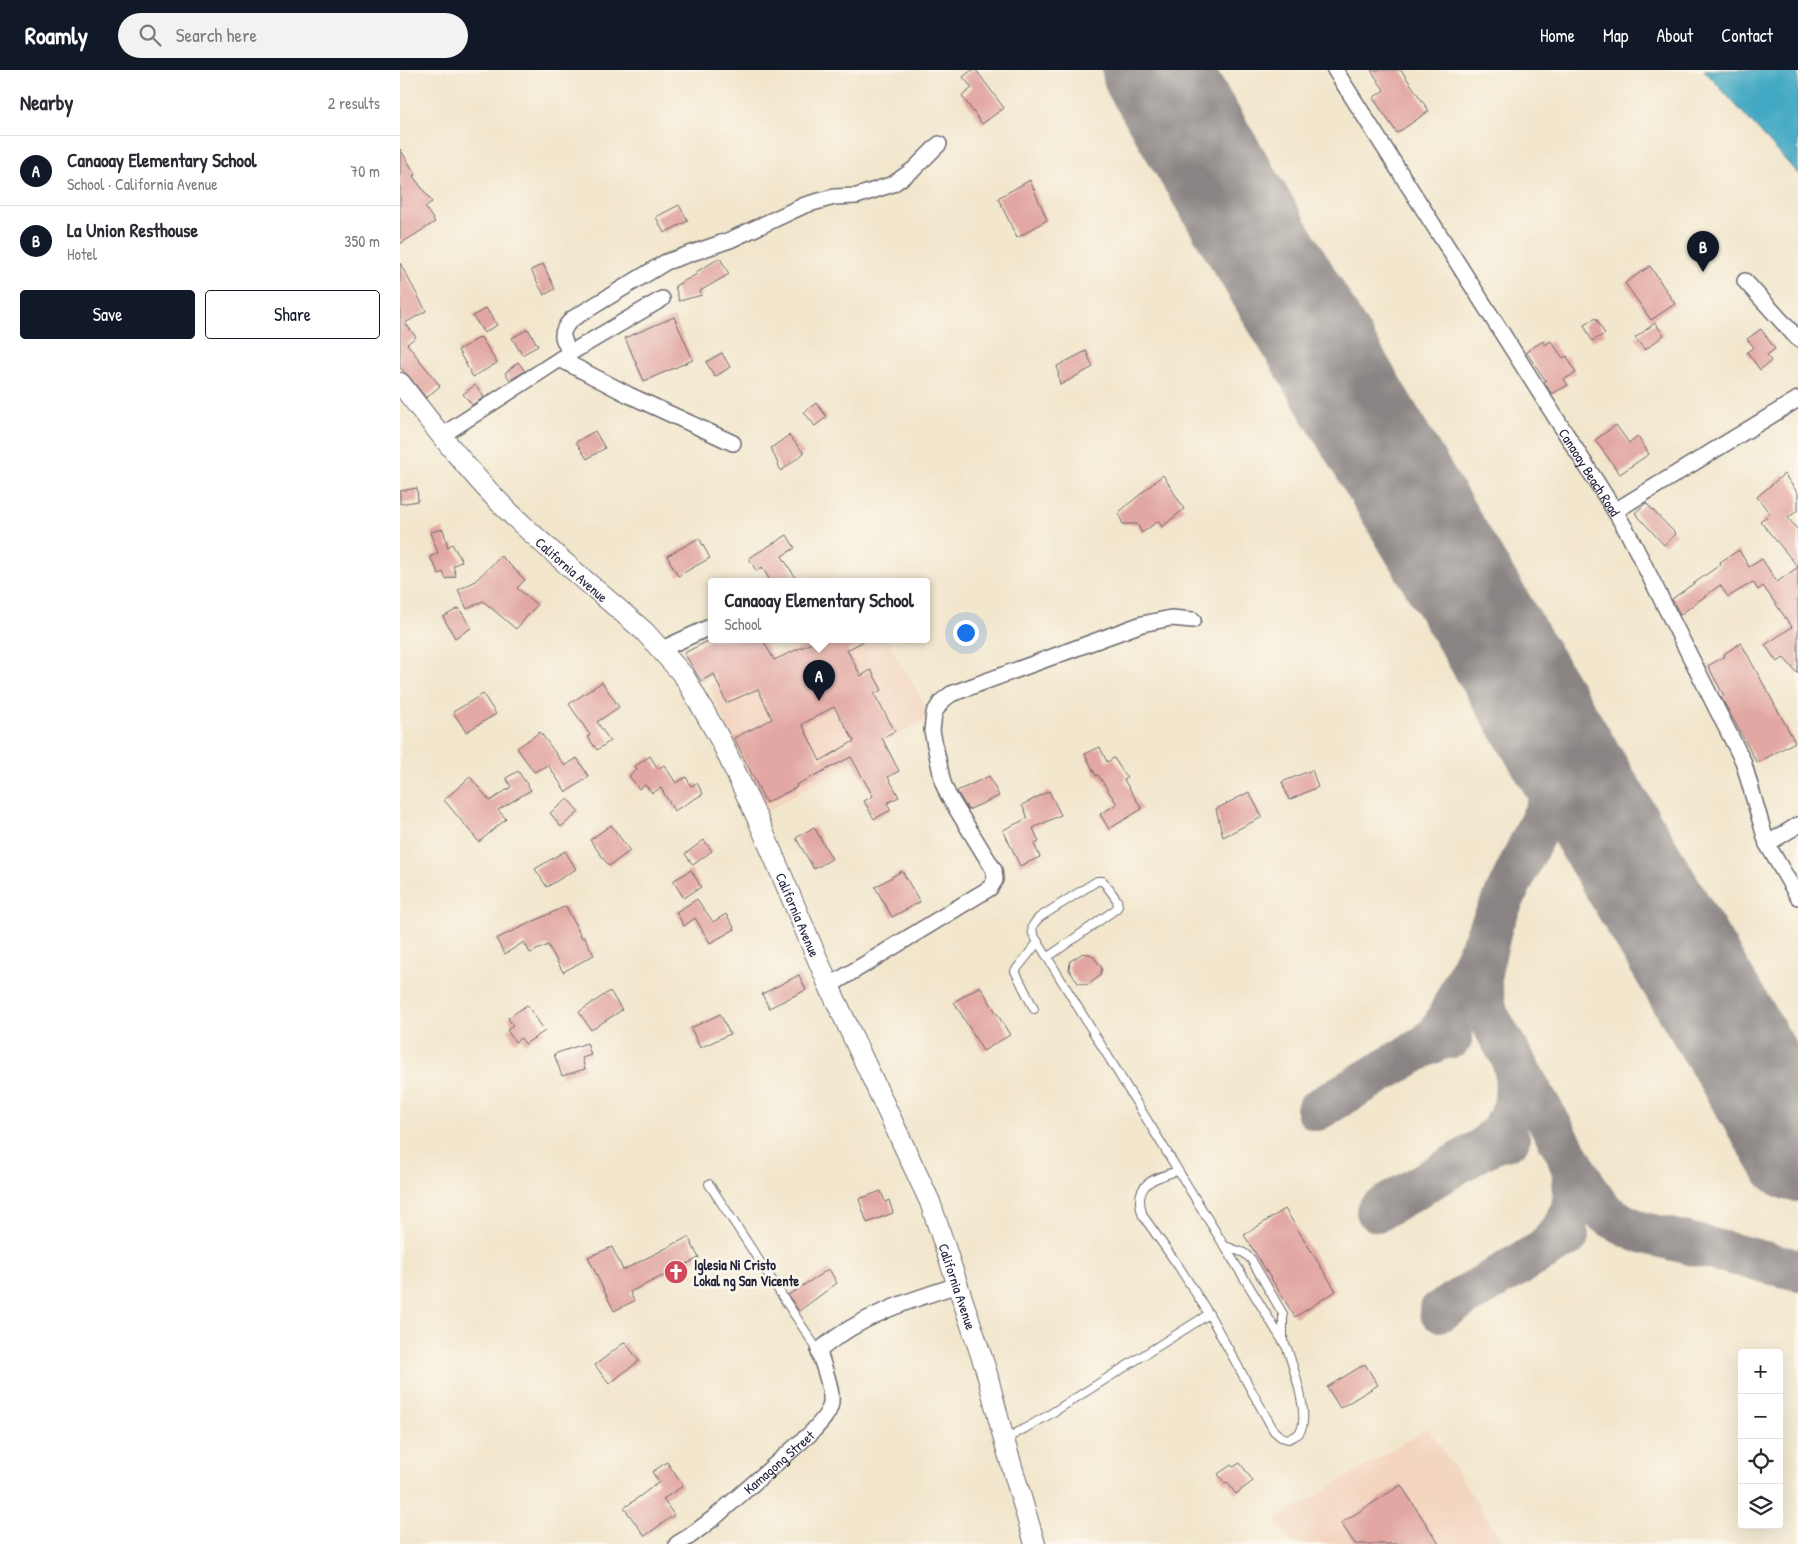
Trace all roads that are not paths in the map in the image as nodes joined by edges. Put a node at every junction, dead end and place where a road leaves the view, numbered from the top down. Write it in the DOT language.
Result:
graph roads {
  1 [pos="1335,70"];
  2 [pos="939,144"];
  3 [pos="1745,281"];
  4 [pos="662,299"];
  5 [pos="1798,339"];
  6 [pos="565,356"];
  7 [pos="400,384"];
  8 [pos="1798,399"];
  9 [pos="442,436"];
  10 [pos="733,442"];
  11 [pos="1615,511"];
  12 [pos="1193,620"];
  13 [pos="708,628"];
  14 [pos="662,649"];
  15 [pos="1798,825"];
  16 [pos="1766,844"];
  17 [pos="1798,897"];
  18 [pos="1038,942"];
  19 [pos="1048,957"];
  20 [pos="829,986"];
  21 [pos="1034,1009"];
  22 [pos="1178,1171"];
  23 [pos="709,1184"];
  24 [pos="1224,1246"];
  25 [pos="958,1286"];
  26 [pos="1209,1314"];
  27 [pos="1282,1339"];
  28 [pos="819,1352"];
  29 [pos="1004,1440"];
  30 [pos="676,1544"];
  31 [pos="1035,1544"];
  1 -- 11 [label="street, Canaoay Beach Road"];
  2 -- 6 [label="street"];
  3 -- 5 [label="street"];
  4 -- 6 [label="street"];
  6 -- 9 [label="street"];
  6 -- 10 [label="street"];
  7 -- 9 [label="street, California Avenue"];
  8 -- 11 [label="street"];
  9 -- 14 [label="street, California Avenue"];
  11 -- 16 [label="street, Canaoay Beach Road"];
  12 -- 20 [label="street"];
  13 -- 14 [label="street"];
  14 -- 20 [label="street, California Avenue"];
  15 -- 16 [label="street"];
  16 -- 17 [label="street, Canaoay Beach Road"];
  18 -- 19 [label="lane"];
  18 -- 19 [label="lane"];
  18 -- 21 [label="lane"];
  19 -- 22 [label="lane"];
  20 -- 25 [label="street, California Avenue"];
  22 -- 24 [label="lane"];
  22 -- 26 [label="lane"];
  23 -- 28 [label="lane"];
  24 -- 27 [label="lane"];
  24 -- 27 [label="lane"];
  25 -- 28 [label="street"];
  25 -- 29 [label="street, California Avenue"];
  26 -- 27 [label="lane"];
  26 -- 29 [label="lane"];
  28 -- 30 [label="street, Kamagong Street"];
  29 -- 31 [label="street, California Avenue"];
}
